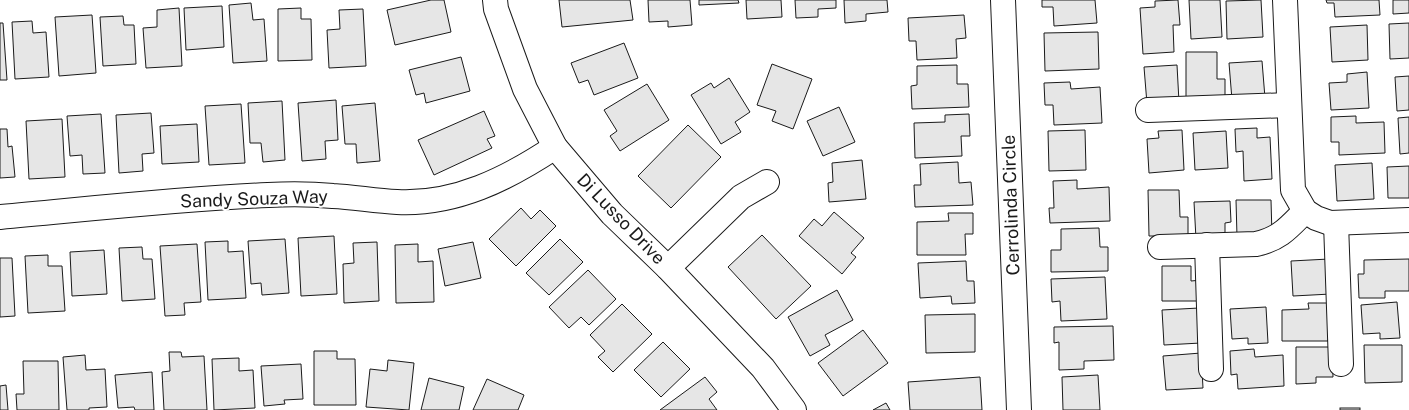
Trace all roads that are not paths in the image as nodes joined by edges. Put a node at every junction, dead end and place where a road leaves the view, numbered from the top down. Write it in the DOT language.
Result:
graph roads {
  1 [pos="495,0"];
  2 [pos="1003,0"];
  3 [pos="1285,0"];
  4 [pos="1289,105"];
  5 [pos="1148,110"];
  6 [pos="555,147"];
  7 [pos="767,182"];
  8 [pos="1305,211"];
  9 [pos="0,217"];
  10 [pos="1409,220"];
  11 [pos="1336,223"];
  12 [pos="1206,246"];
  13 [pos="1160,247"];
  14 [pos="668,268"];
  15 [pos="1341,364"];
  16 [pos="1210,369"];
  17 [pos="794,410"];
  18 [pos="1019,410"];
  1 -- 6 [label="street, Di Lusso Drive"];
  2 -- 18 [label="street, Cerrolinda Circle"];
  3 -- 4 [label="street"];
  4 -- 5 [label="street"];
  4 -- 8 [label="street"];
  6 -- 9 [label="street, Sandy Souza Way"];
  6 -- 14 [label="street, Di Lusso Drive"];
  7 -- 14 [label="street"];
  8 -- 11 [label="street"];
  8 -- 12 [label="street"];
  10 -- 11 [label="street"];
  11 -- 15 [label="street"];
  12 -- 13 [label="street"];
  12 -- 16 [label="street"];
  14 -- 17 [label="street, Di Lusso Drive"];
}
